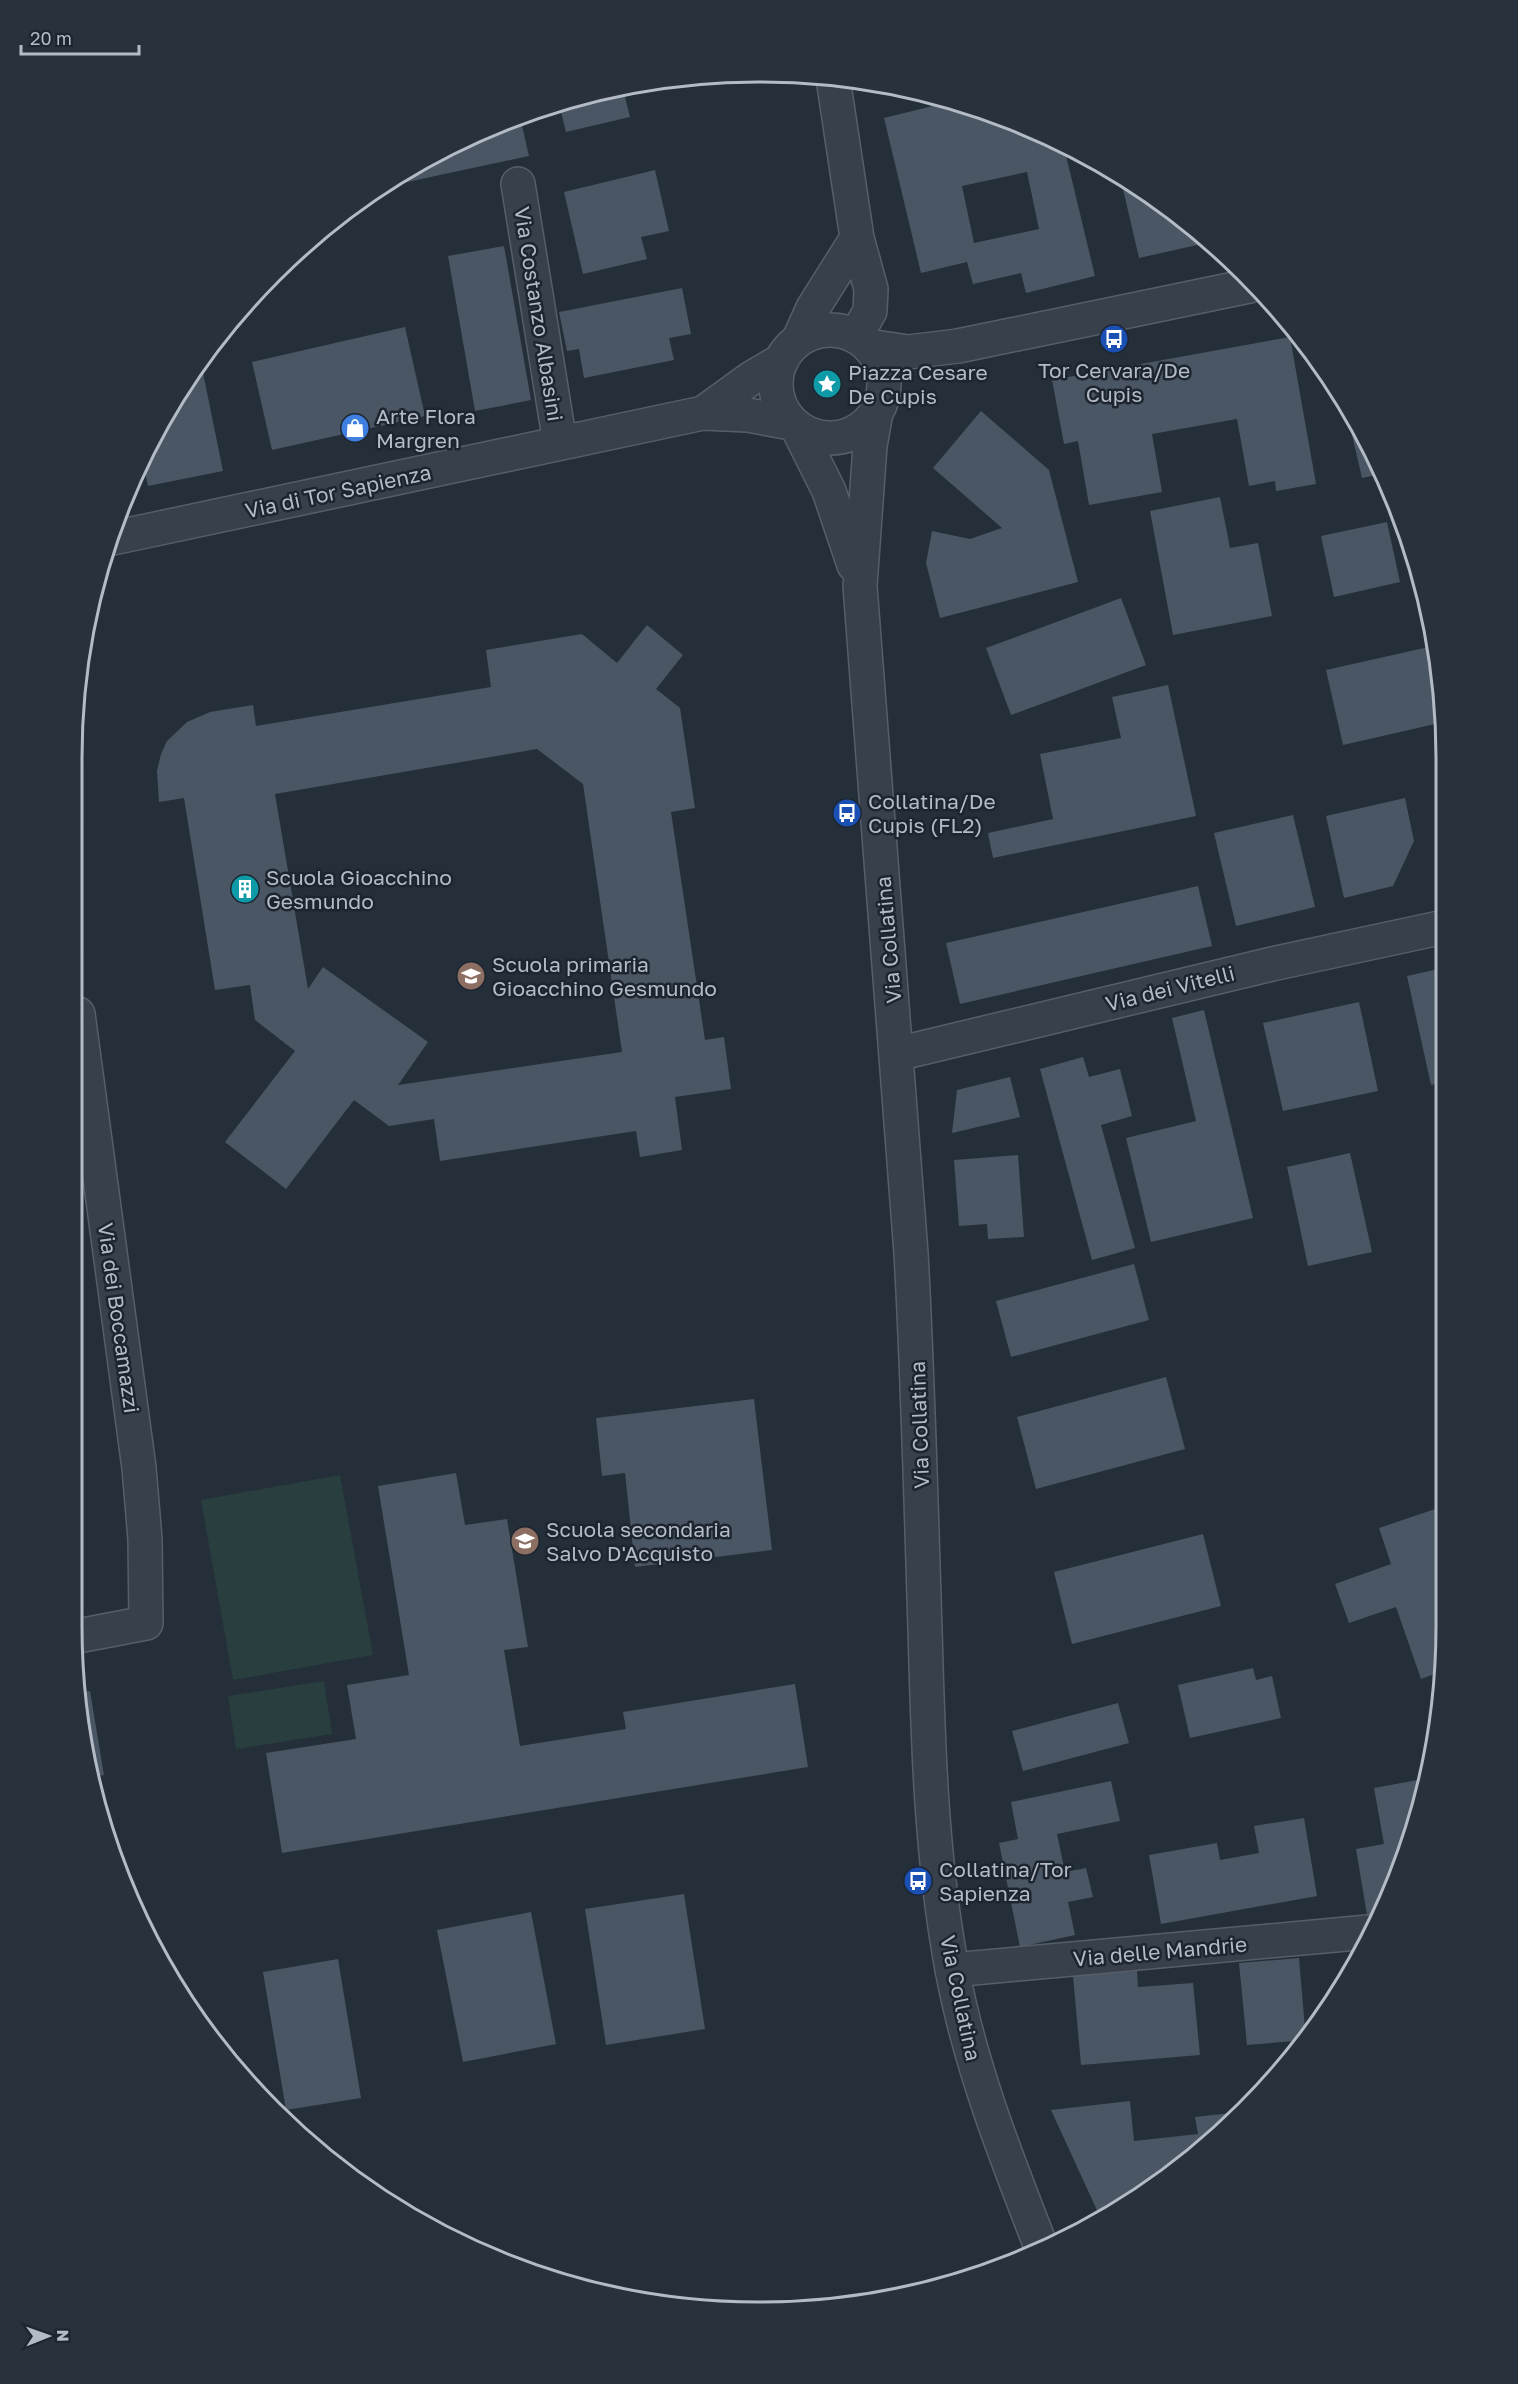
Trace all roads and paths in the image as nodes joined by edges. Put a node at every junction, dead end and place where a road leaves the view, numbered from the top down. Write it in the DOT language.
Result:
graph roads {
  1 [pos="834,87"];
  2 [pos="518,184"];
  3 [pos="857,238"];
  4 [pos="1243,287"];
  5 [pos="862,341"];
  6 [pos="947,348"];
  7 [pos="791,349"];
  8 [pos="878,407"];
  9 [pos="703,413"];
  10 [pos="795,426"];
  11 [pos="560,444"];
  12 [pos="120,537"];
  13 [pos="860,586"];
  14 [pos="1436,929"];
  15 [pos="82,1044"];
  16 [pos="897,1054"];
  17 [pos="82,1635"];
  18 [pos="1361,1933"];
  19 [pos="952,1970"];
  20 [pos="1039,2241"];
  1 -- 3 [label="street"];
  2 -- 11 [label="street, Via Costanzo Albasini"];
  3 -- 5 [label="street"];
  3 -- 7 [label="street"];
  4 -- 6 [label="street"];
  5 -- 6 [label="street"];
  5 -- 7 [label="street"];
  5 -- 8 [label="street"];
  6 -- 8 [label="street"];
  7 -- 9 [label="street"];
  7 -- 10 [label="street"];
  8 -- 10 [label="street"];
  8 -- 13 [label="street"];
  9 -- 10 [label="street"];
  9 -- 11 [label="street, Via di Tor Sapienza"];
  10 -- 13 [label="street"];
  11 -- 12 [label="street, Via di Tor Sapienza"];
  13 -- 16 [label="street, Via Collatina"];
  14 -- 16 [label="street, Via dei Vitelli"];
  15 -- 17 [label="street, Via dei Boccamazzi"];
  16 -- 19 [label="street, Via Collatina"];
  18 -- 19 [label="street, Via delle Mandrie"];
  19 -- 20 [label="street, Via Collatina"];
}
